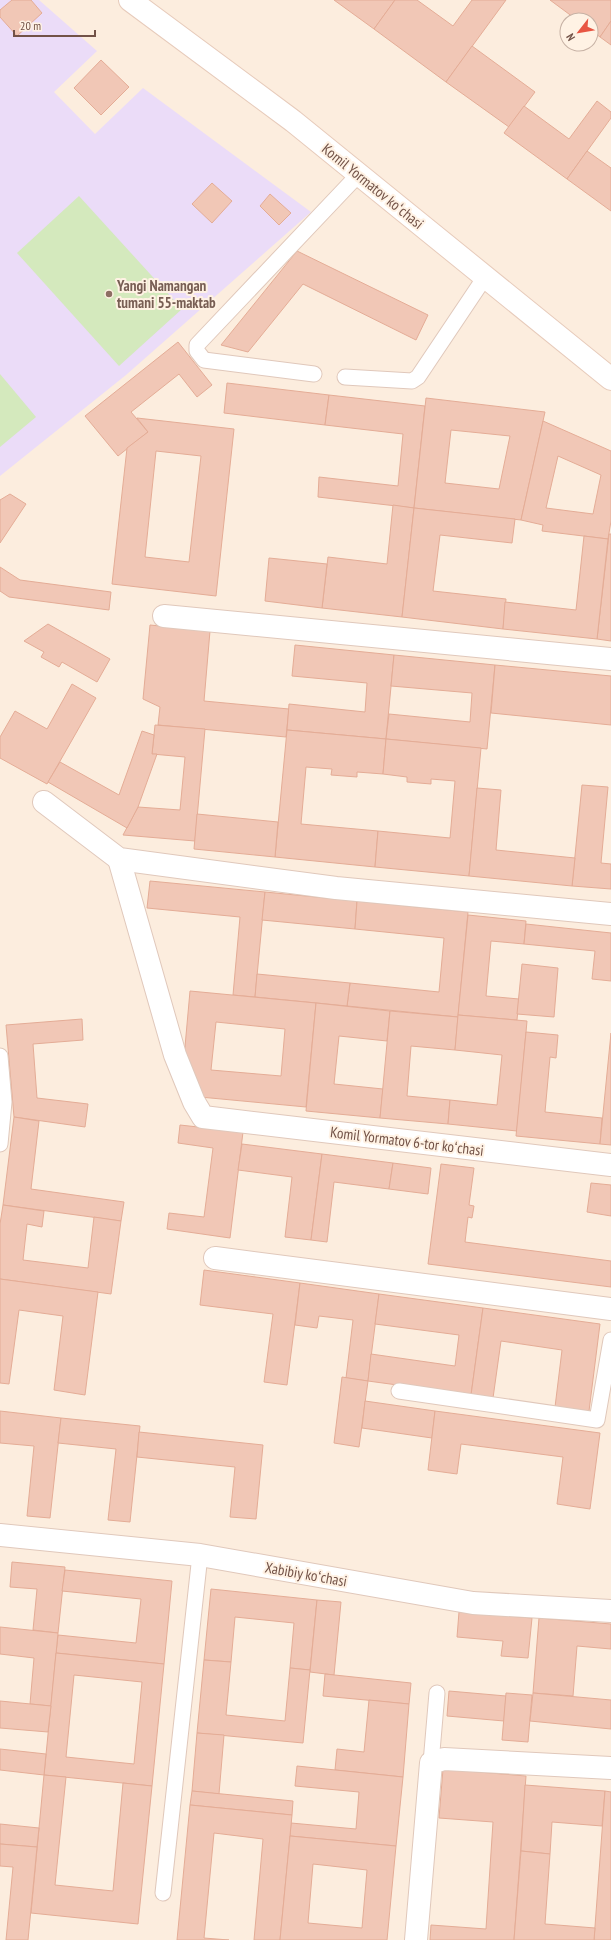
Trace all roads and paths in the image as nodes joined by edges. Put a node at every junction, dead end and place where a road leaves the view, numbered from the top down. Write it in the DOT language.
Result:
graph roads {
  1 [pos="130,0"];
  2 [pos="358,174"];
  3 [pos="486,277"];
  4 [pos="314,374"];
  5 [pos="345,377"];
  6 [pos="611,378"];
  7 [pos="164,616"];
  8 [pos="611,659"];
  9 [pos="44,802"];
  10 [pos="119,859"];
  11 [pos="611,914"];
  12 [pos="0,1056"];
  13 [pos="0,1144"];
  14 [pos="611,1165"];
  15 [pos="215,1258"];
  16 [pos="611,1309"];
  17 [pos="611,1340"];
  18 [pos="399,1391"];
  19 [pos="0,1535"];
  20 [pos="200,1556"];
  21 [pos="611,1611"];
  22 [pos="437,1693"];
  23 [pos="431,1763"];
  24 [pos="611,1768"];
  25 [pos="163,1893"];
  26 [pos="416,1940"];
  1 -- 2 [label="street, Komil Yormatov koʻchasi"];
  2 -- 3 [label="street, Komil Yormatov koʻchasi"];
  2 -- 4 [label="lane"];
  3 -- 5 [label="lane"];
  3 -- 6 [label="street, Komil Yormatov koʻchasi"];
  7 -- 8 [label="street"];
  9 -- 10 [label="street"];
  10 -- 11 [label="street"];
  10 -- 14 [label="street, Komil Yormatov 6-tor koʻchasi"];
  12 -- 13 [label="lane"];
  15 -- 16 [label="street"];
  17 -- 18 [label="lane"];
  19 -- 20 [label="street, Xabibiy koʻchasi"];
  20 -- 21 [label="street, Xabibiy koʻchasi"];
  20 -- 25 [label="lane"];
  22 -- 23 [label="lane"];
  23 -- 24 [label="street"];
  23 -- 26 [label="street"];
}
